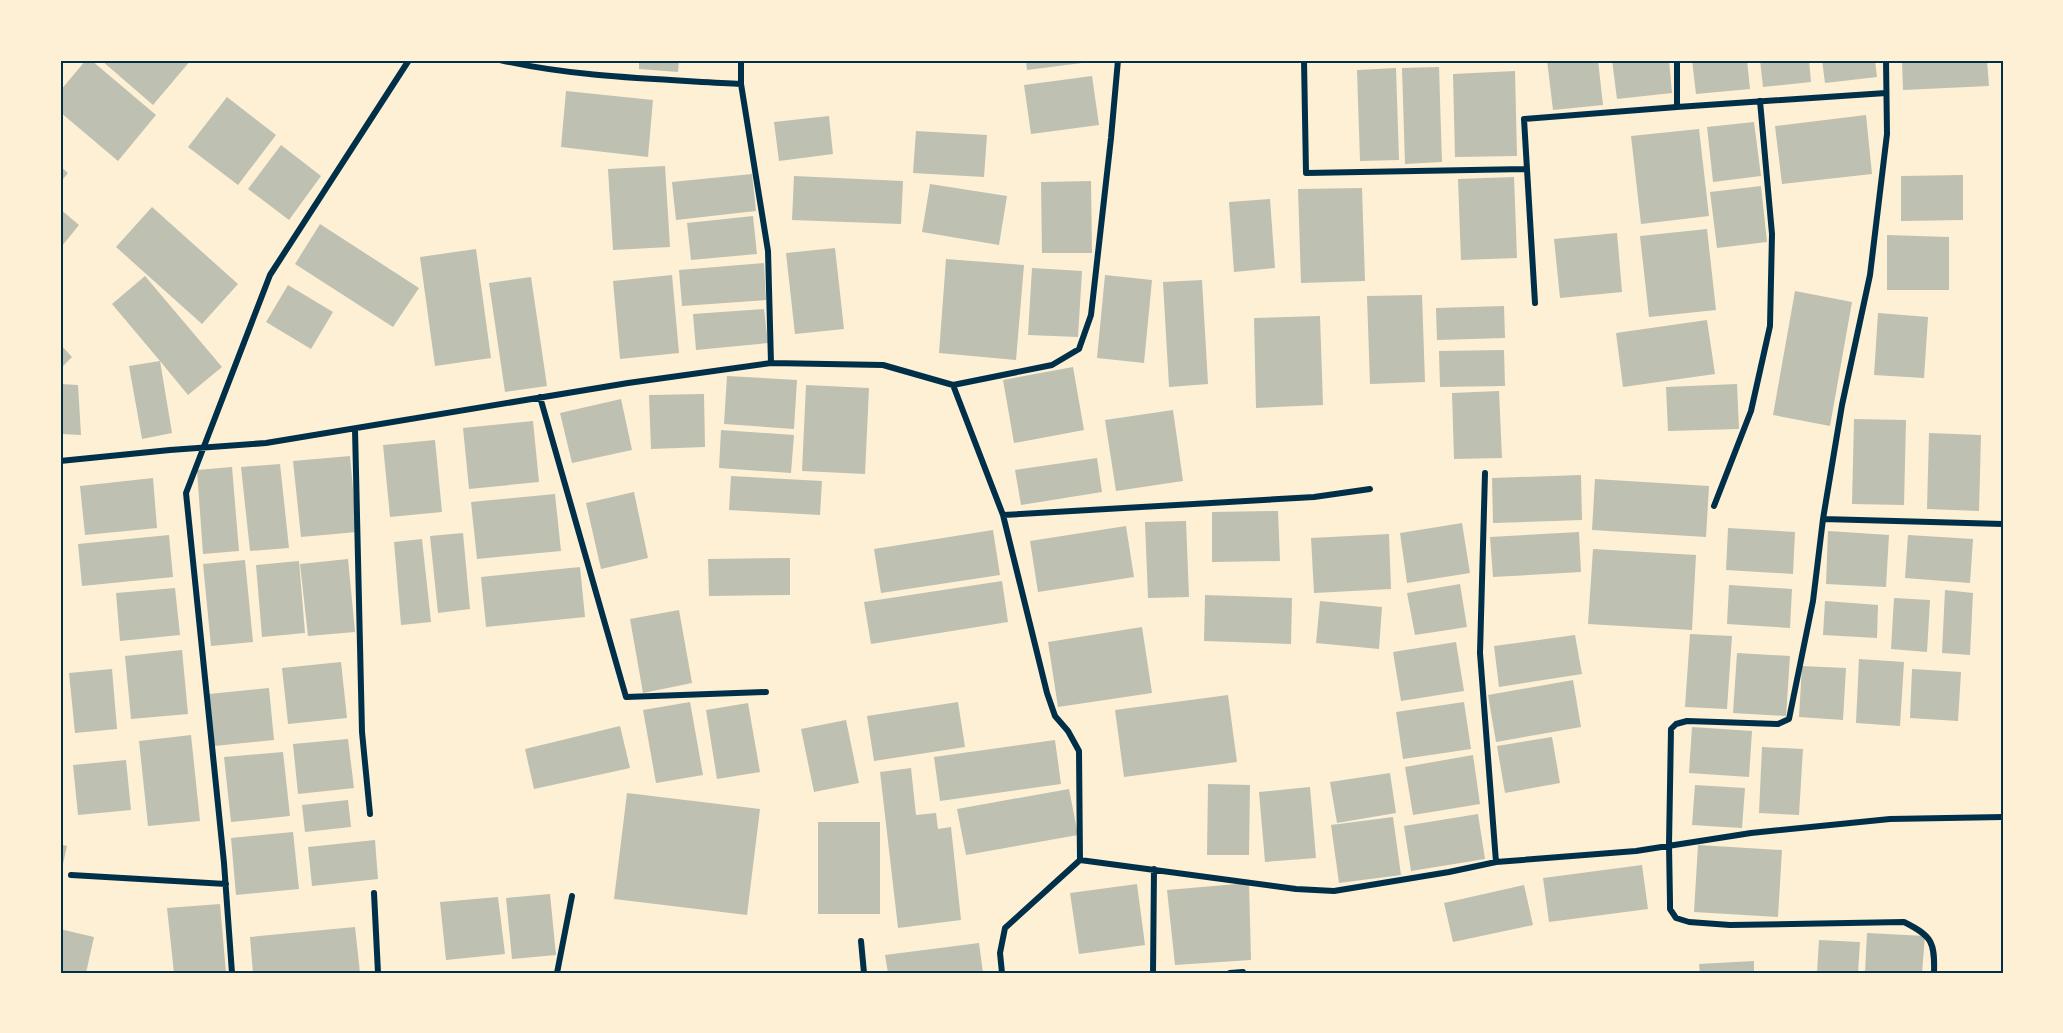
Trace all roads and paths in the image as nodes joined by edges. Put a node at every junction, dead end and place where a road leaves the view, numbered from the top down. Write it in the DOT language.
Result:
graph roads {
  1 [pos="409,60"];
  2 [pos="500,60"];
  3 [pos="741,60"];
  4 [pos="1118,60"];
  5 [pos="1304,60"];
  6 [pos="1677,60"];
  7 [pos="1886,60"];
  8 [pos="741,84"];
  9 [pos="1886,93"];
  10 [pos="1760,101"];
  11 [pos="1677,107"];
  12 [pos="1526,169"];
  13 [pos="1535,303"];
  14 [pos="771,363"];
  15 [pos="953,385"];
  16 [pos="540,397"];
  17 [pos="355,429"];
  18 [pos="203,447"];
  19 [pos="60,461"];
  20 [pos="1485,473"];
  21 [pos="1370,489"];
  22 [pos="1713,506"];
  23 [pos="1003,515"];
  24 [pos="1823,519"];
  25 [pos="2003,524"];
  26 [pos="766,692"];
  27 [pos="370,814"];
  28 [pos="2003,817"];
  29 [pos="1669,845"];
  30 [pos="1080,860"];
  31 [pos="1496,862"];
  32 [pos="1154,870"];
  33 [pos="71,875"];
  34 [pos="226,884"];
  35 [pos="374,893"];
  36 [pos="572,896"];
  37 [pos="861,941"];
  38 [pos="1243,972"];
  39 [pos="232,973"];
  40 [pos="378,973"];
  41 [pos="557,973"];
  42 [pos="864,973"];
  43 [pos="1002,973"];
  44 [pos="1153,973"];
  45 [pos="1230,973"];
  46 [pos="1934,973"];
  1 -- 18 [label="street"];
  2 -- 8 [label="street"];
  3 -- 8 [label="street"];
  4 -- 15 [label="street"];
  5 -- 12 [label="street"];
  6 -- 11 [label="street"];
  7 -- 9 [label="street"];
  8 -- 14 [label="street"];
  9 -- 10 [label="street"];
  9 -- 24 [label="street"];
  10 -- 11 [label="street"];
  10 -- 22 [label="street"];
  11 -- 12 [label="street"];
  12 -- 13 [label="street"];
  14 -- 15 [label="street"];
  14 -- 16 [label="street"];
  15 -- 23 [label="street"];
  16 -- 17 [label="street"];
  16 -- 26 [label="street"];
  17 -- 18 [label="street"];
  17 -- 27 [label="street"];
  18 -- 19 [label="street"];
  18 -- 34 [label="street"];
  20 -- 31 [label="street"];
  21 -- 23 [label="street"];
  23 -- 30 [label="street"];
  24 -- 25 [label="street"];
  24 -- 29 [label="street"];
  28 -- 29 [label="street"];
  29 -- 31 [label="street"];
  29 -- 46 [label="street"];
  30 -- 32 [label="street"];
  30 -- 43 [label="street"];
  31 -- 32 [label="street"];
  32 -- 44 [label="street"];
  33 -- 34 [label="street"];
  34 -- 39 [label="street"];
  35 -- 40 [label="street"];
  36 -- 41 [label="street"];
  37 -- 42 [label="street"];
  38 -- 45 [label="street"];
}
